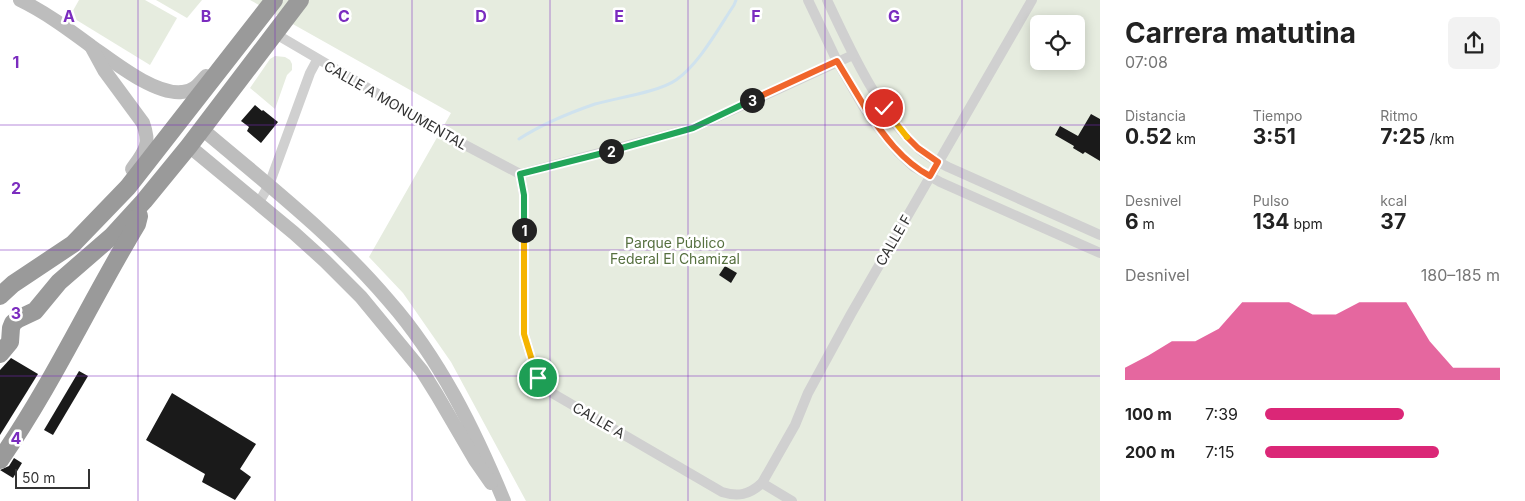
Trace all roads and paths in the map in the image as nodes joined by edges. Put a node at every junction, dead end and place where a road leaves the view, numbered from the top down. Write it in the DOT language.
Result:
graph roads {
  1 [pos="20,0"];
  2 [pos="274,0"];
  3 [pos="284,0"];
  4 [pos="300,0"];
  5 [pos="808,0"];
  6 [pos="827,0"];
  7 [pos="1032,0"];
  8 [pos="257,22"];
  9 [pos="274,33"];
  10 [pos="91,46"];
  11 [pos="853,55"];
  12 [pos="317,60"];
  13 [pos="837,61"];
  14 [pos="202,128"];
  15 [pos="189,146"];
  16 [pos="938,162"];
  17 [pos="520,174"];
  18 [pos="930,176"];
  19 [pos="269,185"];
  20 [pos="144,201"];
  21 [pos="258,204"];
  22 [pos="108,209"];
  23 [pos="1100,234"];
  24 [pos="1100,254"];
  25 [pos="0,296"];
  26 [pos="0,354"];
  27 [pos="0,460"];
  28 [pos="762,484"];
  29 [pos="504,501"];
  30 [pos="792,501"];
  1 -- 10 [label="main road"];
  2 -- 8 [label="highway"];
  3 -- 9 [label="highway"];
  4 -- 9 [label="highway"];
  5 -- 13 [label="street"];
  6 -- 11 [label="street"];
  7 -- 16 [label="street, CALLE F"];
  8 -- 10 [label="main road"];
  8 -- 22 [label="highway"];
  9 -- 12 [label="street, CALLE A MONUMENTAL"];
  9 -- 14 [label="highway"];
  10 -- 22 [label="main road"];
  11 -- 13 [label="street"];
  11 -- 16 [label="street"];
  12 -- 17 [label="street, CALLE A MONUMENTAL"];
  12 -- 19 [label="street"];
  13 -- 17 [label="street"];
  13 -- 18 [label="street"];
  14 -- 15 [label="highway"];
  14 -- 19 [label="main road"];
  15 -- 20 [label="highway"];
  15 -- 21 [label="main road"];
  16 -- 18 [label="street, CALLE F"];
  16 -- 23 [label="street"];
  17 -- 28 [label="street, CALLE A"];
  18 -- 24 [label="street"];
  18 -- 28 [label="street, CALLE F"];
  19 -- 21 [label="street"];
  19 -- 29 [label="main road"];
  20 -- 26 [label="highway"];
  20 -- 27 [label="highway"];
  21 -- 29 [label="main road"];
  22 -- 25 [label="highway"];
  28 -- 30 [label="street"];
}
